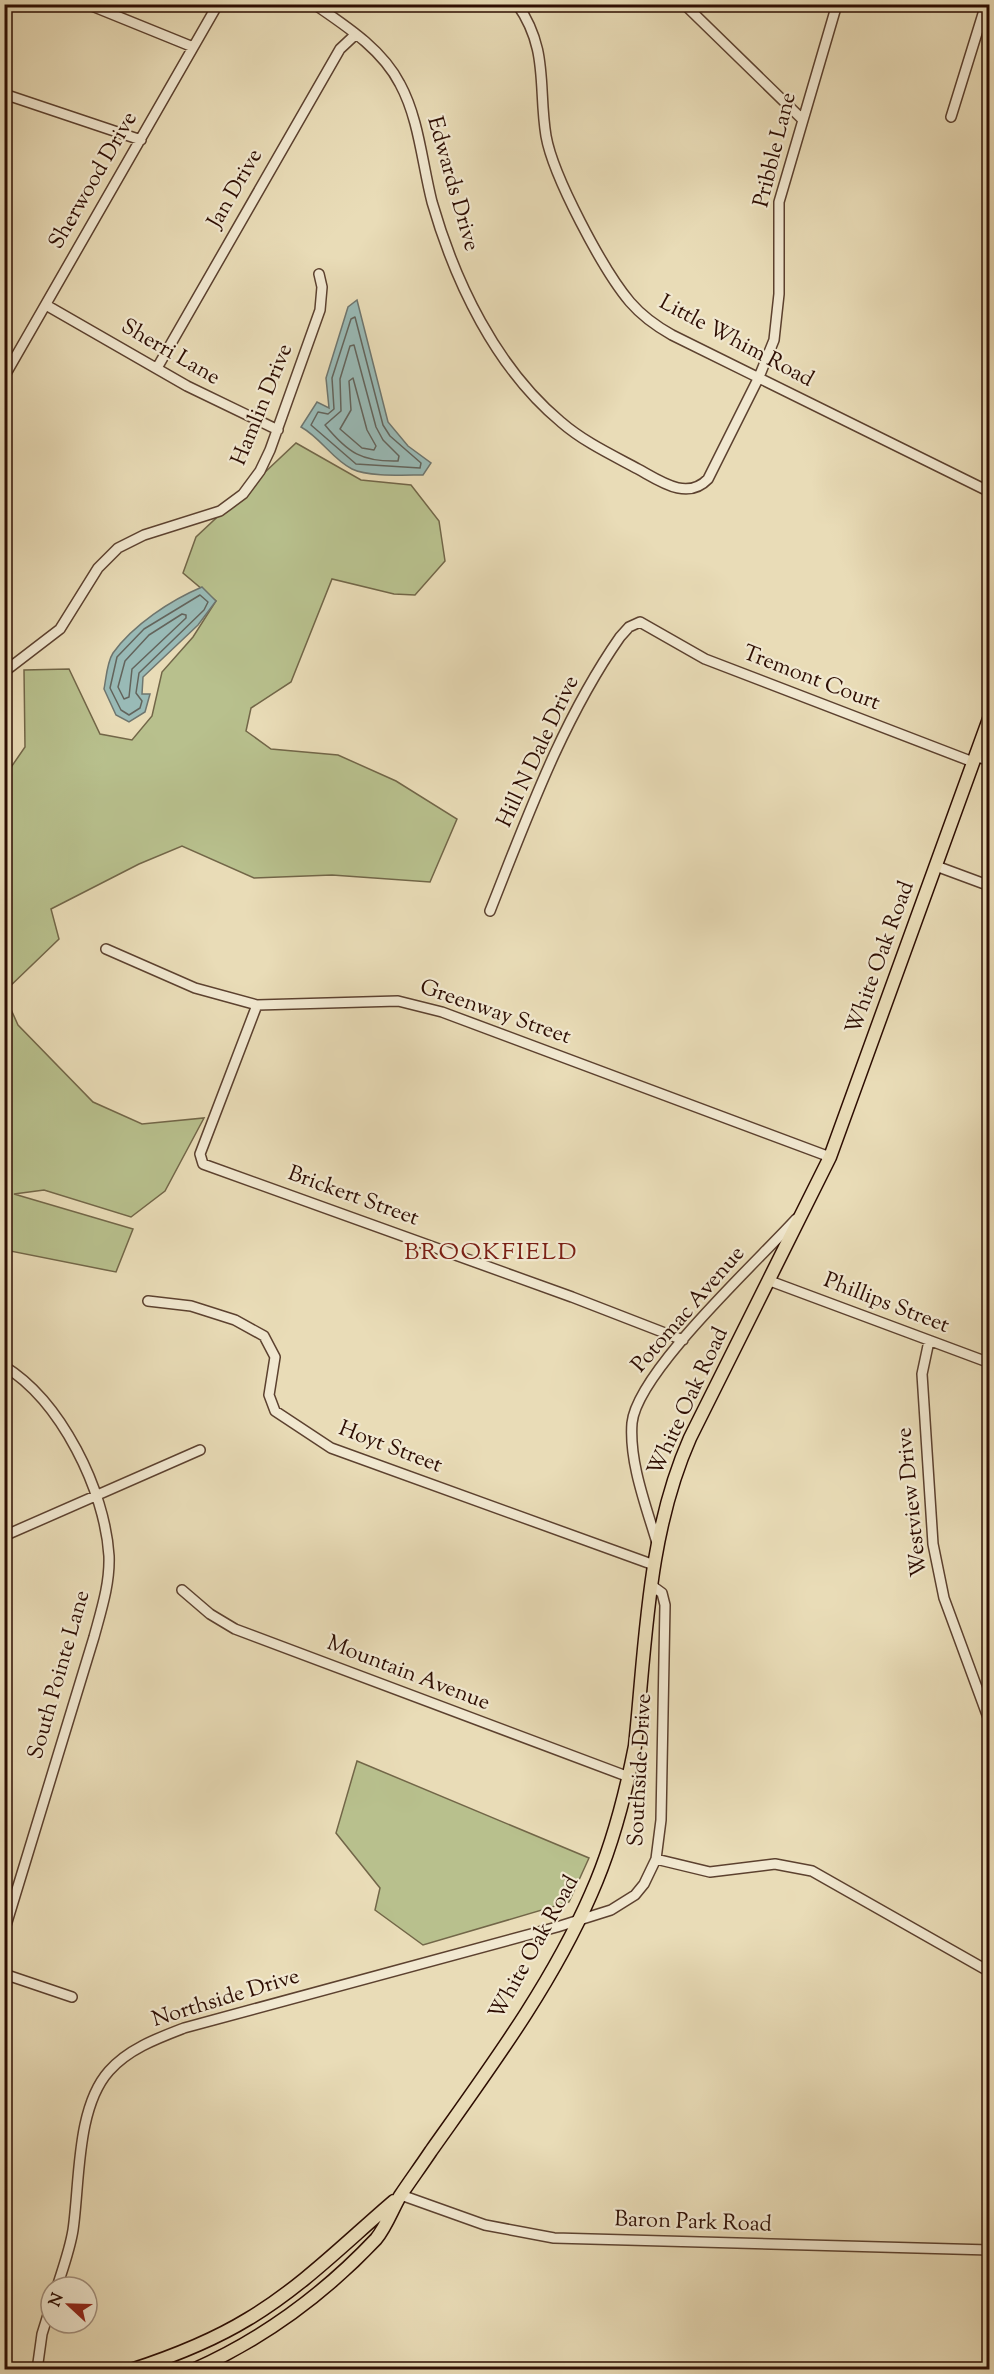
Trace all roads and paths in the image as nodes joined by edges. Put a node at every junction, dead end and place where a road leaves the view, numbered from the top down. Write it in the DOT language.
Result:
graph roads {
  1 [pos="87,4"];
  2 [pos="218,4"];
  3 [pos="314,4"];
  4 [pos="517,4"];
  5 [pos="684,4"];
  6 [pos="837,4"];
  7 [pos="986,4"];
  8 [pos="356,34"];
  9 [pos="193,48"];
  10 [pos="4,94"];
  11 [pos="951,117"];
  12 [pos="802,119"];
  13 [pos="141,140"];
  14 [pos="319,274"];
  15 [pos="46,305"];
  16 [pos="157,368"];
  17 [pos="4,377"];
  18 [pos="759,377"];
  19 [pos="278,429"];
  20 [pos="990,492"];
  21 [pos="640,622"];
  22 [pos="4,672"];
  23 [pos="990,716"];
  24 [pos="974,759"];
  25 [pos="990,761"];
  26 [pos="936,866"];
  27 [pos="990,886"];
  28 [pos="490,911"];
  29 [pos="106,950"];
  30 [pos="257,1005"];
  31 [pos="830,1157"];
  32 [pos="816,1188"];
  33 [pos="770,1281"];
  34 [pos="148,1301"];
  35 [pos="682,1340"];
  36 [pos="928,1341"];
  37 [pos="990,1364"];
  38 [pos="4,1366"];
  39 [pos="200,1450"];
  40 [pos="94,1496"];
  41 [pos="4,1536"];
  42 [pos="657,1543"];
  43 [pos="654,1564"];
  44 [pos="651,1585"];
  45 [pos="182,1590"];
  46 [pos="990,1723"];
  47 [pos="629,1777"];
  48 [pos="656,1858"];
  49 [pos="579,1920"];
  50 [pos="4,1932"];
  51 [pos="990,1972"];
  52 [pos="4,1974"];
  53 [pos="72,1997"];
  54 [pos="401,2195"];
  55 [pos="990,2250"];
  56 [pos="60,2275"];
  57 [pos="42,2335"];
  58 [pos="37,2370"];
  59 [pos="130,2370"];
  60 [pos="193,2370"];
  1 -- 9 [label="street"];
  2 -- 9 [label="street, Sherwood Drive"];
  3 -- 8 [label="street, Edwards Drive"];
  4 -- 18 [label="street, Little Whim Road"];
  5 -- 12 [label="street"];
  6 -- 12 [label="street, Pribble Lane"];
  7 -- 11 [label="street"];
  8 -- 16 [label="street, Jan Drive"];
  8 -- 18 [label="street, Edwards Drive"];
  9 -- 13 [label="street, Sherwood Drive"];
  10 -- 13 [label="street"];
  12 -- 18 [label="street, Pribble Lane"];
  13 -- 15 [label="street, Sherwood Drive"];
  14 -- 19 [label="street, Hamlin Drive"];
  15 -- 16 [label="street, Sherri Lane"];
  15 -- 17 [label="street, Sherwood Drive"];
  16 -- 19 [label="street, Sherri Lane"];
  18 -- 20 [label="street, Little Whim Road"];
  19 -- 22 [label="street, Hamlin Drive"];
  21 -- 24 [label="street, Tremont Court"];
  21 -- 28 [label="street, Hill N Dale Drive"];
  23 -- 24 [label="main road, White Oak Road"];
  24 -- 25 [label="street, Tremont Court"];
  24 -- 26 [label="main road, White Oak Road"];
  26 -- 27 [label="street"];
  26 -- 31 [label="main road, White Oak Road"];
  29 -- 30 [label="street, Greenway Street"];
  30 -- 31 [label="street, Greenway Street"];
  30 -- 35 [label="street, Brickert Street"];
  31 -- 32 [label="main road, White Oak Road"];
  32 -- 33 [label="main road, White Oak Road"];
  32 -- 35 [label="street, Potomac Avenue"];
  33 -- 36 [label="street, Phillips Street"];
  33 -- 42 [label="main road, White Oak Road"];
  34 -- 43 [label="street, Hoyt Street"];
  35 -- 42 [label="street, Potomac Avenue"];
  36 -- 37 [label="street, Phillips Street"];
  36 -- 46 [label="street, Westview Drive"];
  38 -- 40 [label="street, South Pointe Lane"];
  39 -- 40 [label="street"];
  40 -- 41 [label="street"];
  40 -- 50 [label="street, South Pointe Lane"];
  42 -- 43 [label="main road, White Oak Road"];
  43 -- 44 [label="main road, White Oak Road"];
  44 -- 47 [label="main road, White Oak Road"];
  44 -- 48 [label="street, Southside Drive"];
  45 -- 47 [label="street, Mountain Avenue"];
  47 -- 49 [label="main road, White Oak Road"];
  48 -- 49 [label="street, Southside Drive"];
  48 -- 51 [label="street"];
  49 -- 54 [label="main road, White Oak Road"];
  49 -- 56 [label="street, Northside Drive"];
  52 -- 53 [label="street"];
  54 -- 55 [label="street, Baron Park Road"];
  54 -- 59 [label="main road, White Oak Road"];
  54 -- 60 [label="main road, White Oak Road"];
  57 -- 58 [label="street"];
}
